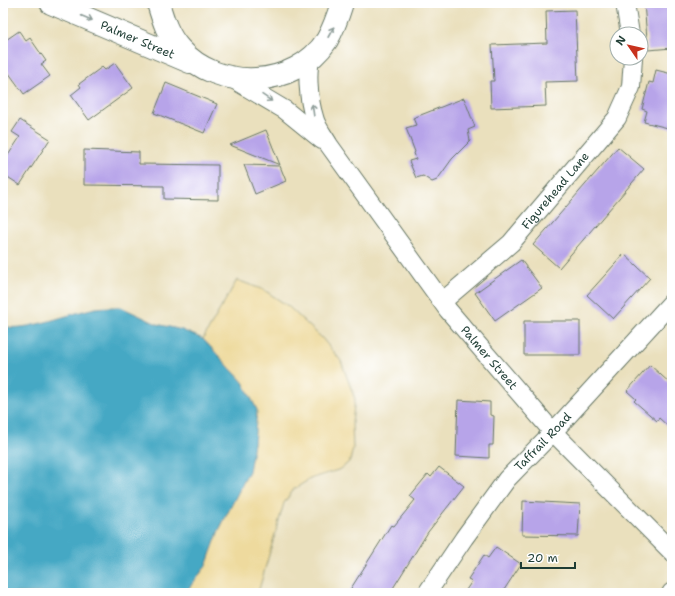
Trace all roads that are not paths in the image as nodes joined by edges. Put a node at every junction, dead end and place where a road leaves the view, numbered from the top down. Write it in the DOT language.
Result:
graph roads {
  1 [pos="51,3"];
  2 [pos="158,3"];
  3 [pos="342,3"];
  4 [pos="625,3"];
  5 [pos="629,26"];
  6 [pos="312,57"];
  7 [pos="632,66"];
  8 [pos="201,67"];
  9 [pos="233,79"];
  10 [pos="329,145"];
  11 [pos="443,301"];
  12 [pos="672,302"];
  13 [pos="553,432"];
  14 [pos="672,552"];
  15 [pos="427,593"];
  1 -- 8 [label="street, Palmer Street, one-way"];
  2 -- 8 [label="street"];
  6 -- 3 [label="street, Palmer Street, one-way"];
  4 -- 5 [label="street"];
  6 -- 9 [label="street, Palmer Street"];
  10 -- 6 [label="street, Palmer Street, one-way"];
  7 -- 11 [label="street, Figurehead Lane"];
  8 -- 9 [label="street, Palmer Street"];
  9 -- 10 [label="street, Palmer Street, one-way"];
  10 -- 11 [label="street, Palmer Street"];
  11 -- 13 [label="street, Palmer Street"];
  12 -- 13 [label="street, Taffrail Road"];
  13 -- 14 [label="street, Palmer Street"];
  13 -- 15 [label="street, Taffrail Road"];
}
